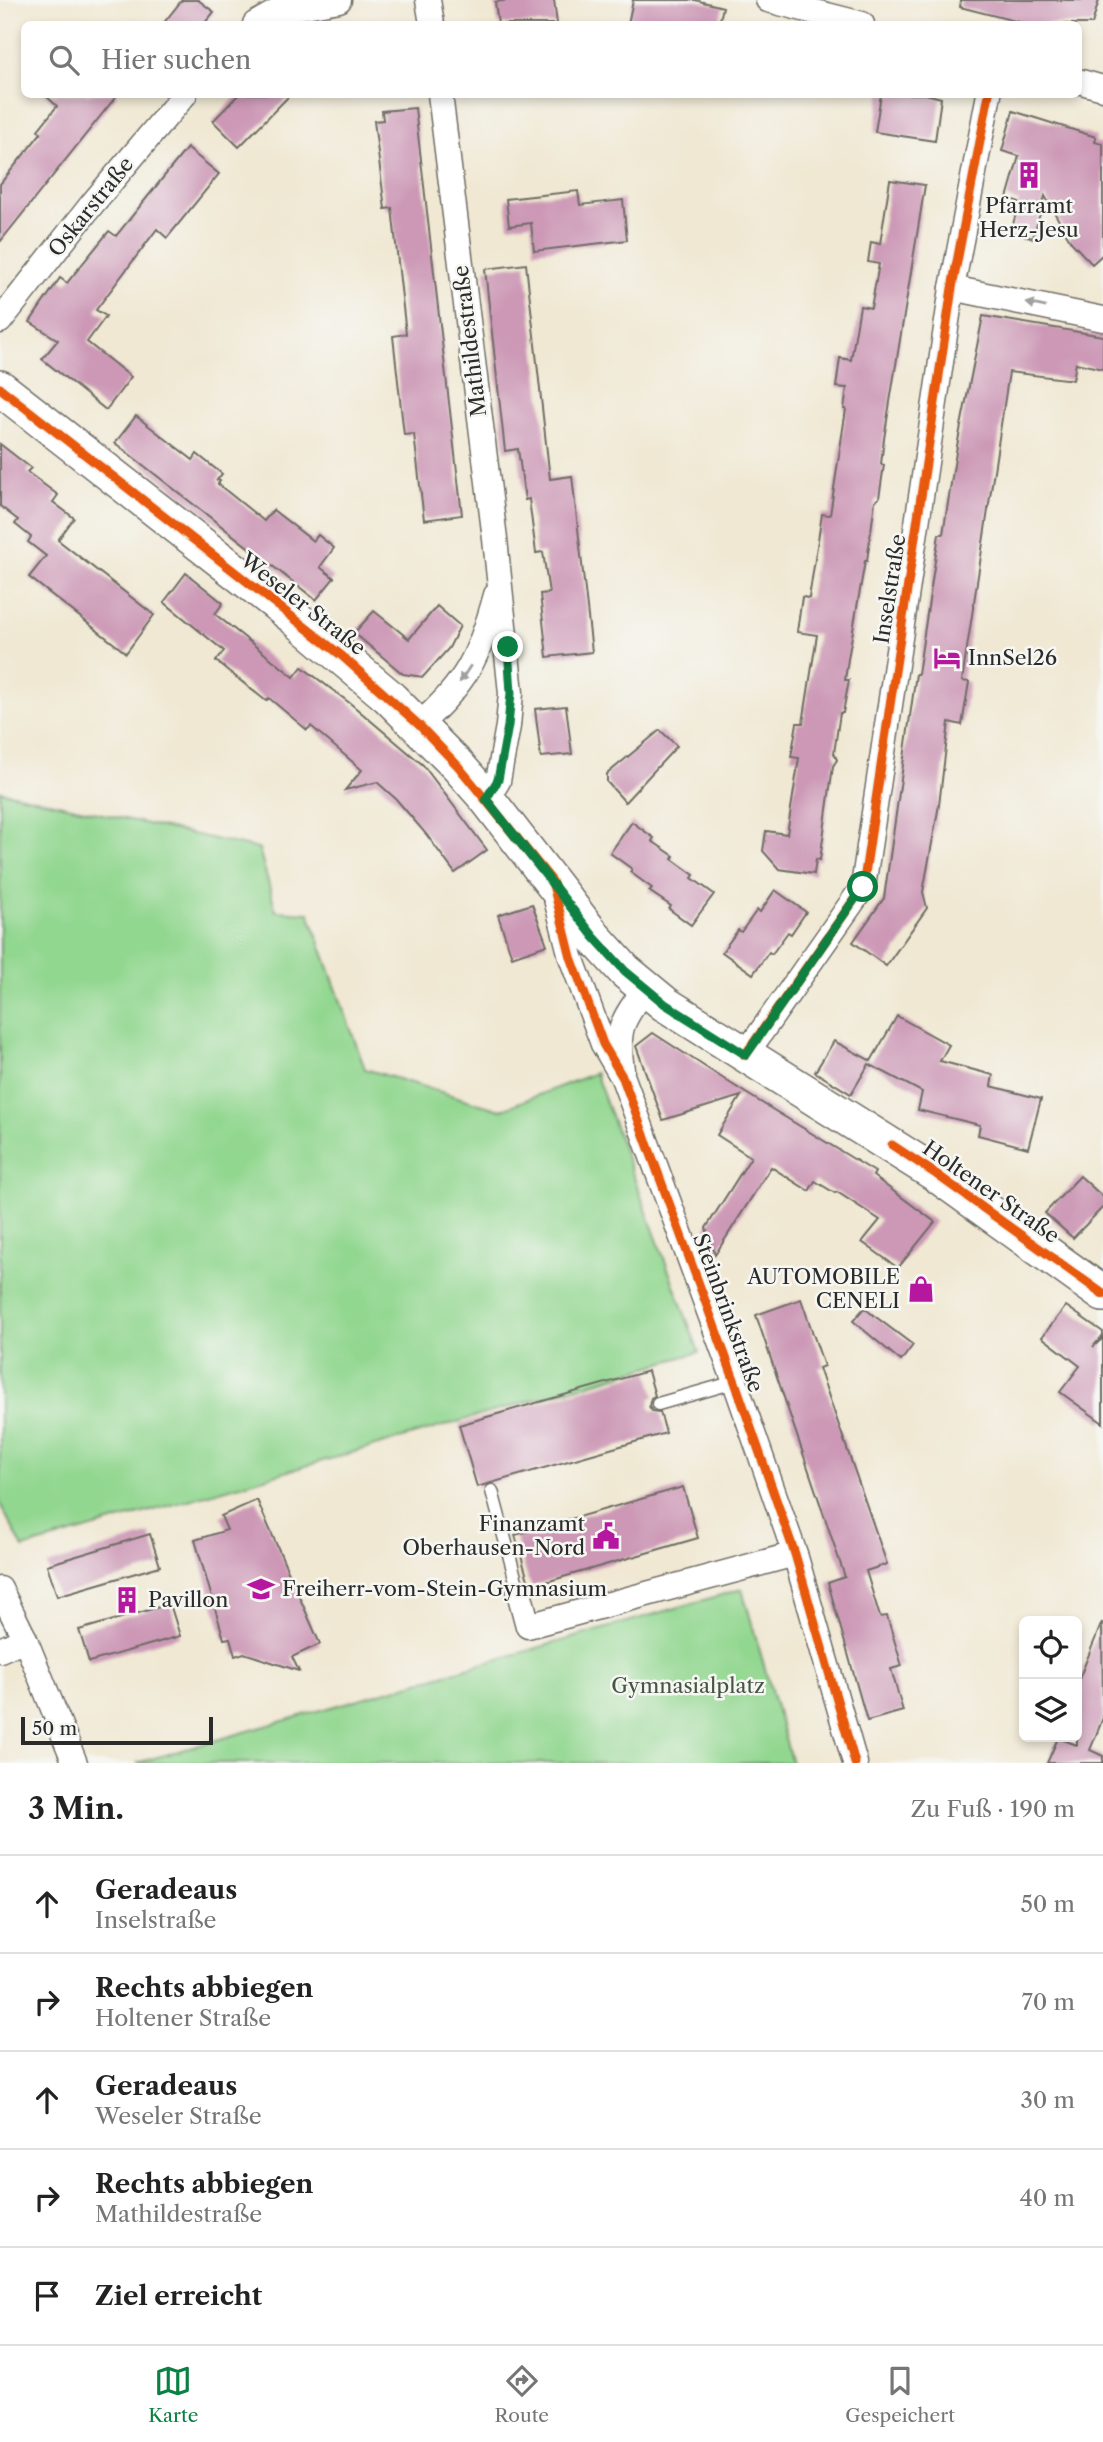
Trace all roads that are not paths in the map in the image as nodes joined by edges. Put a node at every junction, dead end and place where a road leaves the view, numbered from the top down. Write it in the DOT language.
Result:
graph roads {
  1 [pos="339,0"];
  2 [pos="428,0"];
  3 [pos="768,0"];
  4 [pos="258,13"];
  5 [pos="432,21"];
  6 [pos="850,21"];
  7 [pos="1082,82"];
  8 [pos="1103,88"];
  9 [pos="182,98"];
  10 [pos="440,98"];
  11 [pos="988,98"];
  12 [pos="952,288"];
  13 [pos="1103,319"];
  14 [pos="0,321"];
  15 [pos="0,388"];
  16 [pos="498,588"];
  17 [pos="419,725"];
  18 [pos="486,799"];
  19 [pos="552,881"];
  20 [pos="646,988"];
  21 [pos="746,1055"];
  22 [pos="623,1078"];
  23 [pos="1103,1294"];
  24 [pos="735,1382"];
  25 [pos="658,1404"];
  26 [pos="492,1491"];
  27 [pos="795,1554"];
  28 [pos="0,1589"];
  29 [pos="519,1592"];
  30 [pos="25,1639"];
  31 [pos="0,1650"];
  32 [pos="75,1763"];
  33 [pos="855,1763"];
  1 -- 4 [label="street"];
  2 -- 5 [label="street"];
  3 -- 6 [label="street"];
  7 -- 8 [label="street"];
  9 -- 14 [label="street, Oskarstraße"];
  10 -- 16 [label="street, Mathildestraße"];
  11 -- 12 [label="street, Inselstraße"];
  13 -- 12 [label="street, one-way"];
  12 -- 21 [label="street, Inselstraße"];
  15 -- 17 [label="main road, Weseler Straße"];
  16 -- 17 [label="street, Mathildestraße, one-way"];
  16 -- 18 [label="street, Mathildestraße"];
  17 -- 18 [label="main road, Weseler Straße"];
  18 -- 19 [label="main road, Weseler Straße"];
  19 -- 20 [label="main road, Holtener Straße"];
  19 -- 22 [label="street, Steinbrinkstraße"];
  20 -- 21 [label="main road, Holtener Straße"];
  20 -- 22 [label="street, Steinbrinkstraße"];
  21 -- 23 [label="main road, Holtener Straße"];
  22 -- 24 [label="street, Steinbrinkstraße"];
  24 -- 25 [label="lane"];
  24 -- 27 [label="street, Steinbrinkstraße"];
  26 -- 29 [label="lane"];
  27 -- 29 [label="street"];
  27 -- 33 [label="street, Steinbrinkstraße"];
  28 -- 30 [label="street"];
  30 -- 31 [label="street"];
  30 -- 32 [label="street"];
}
